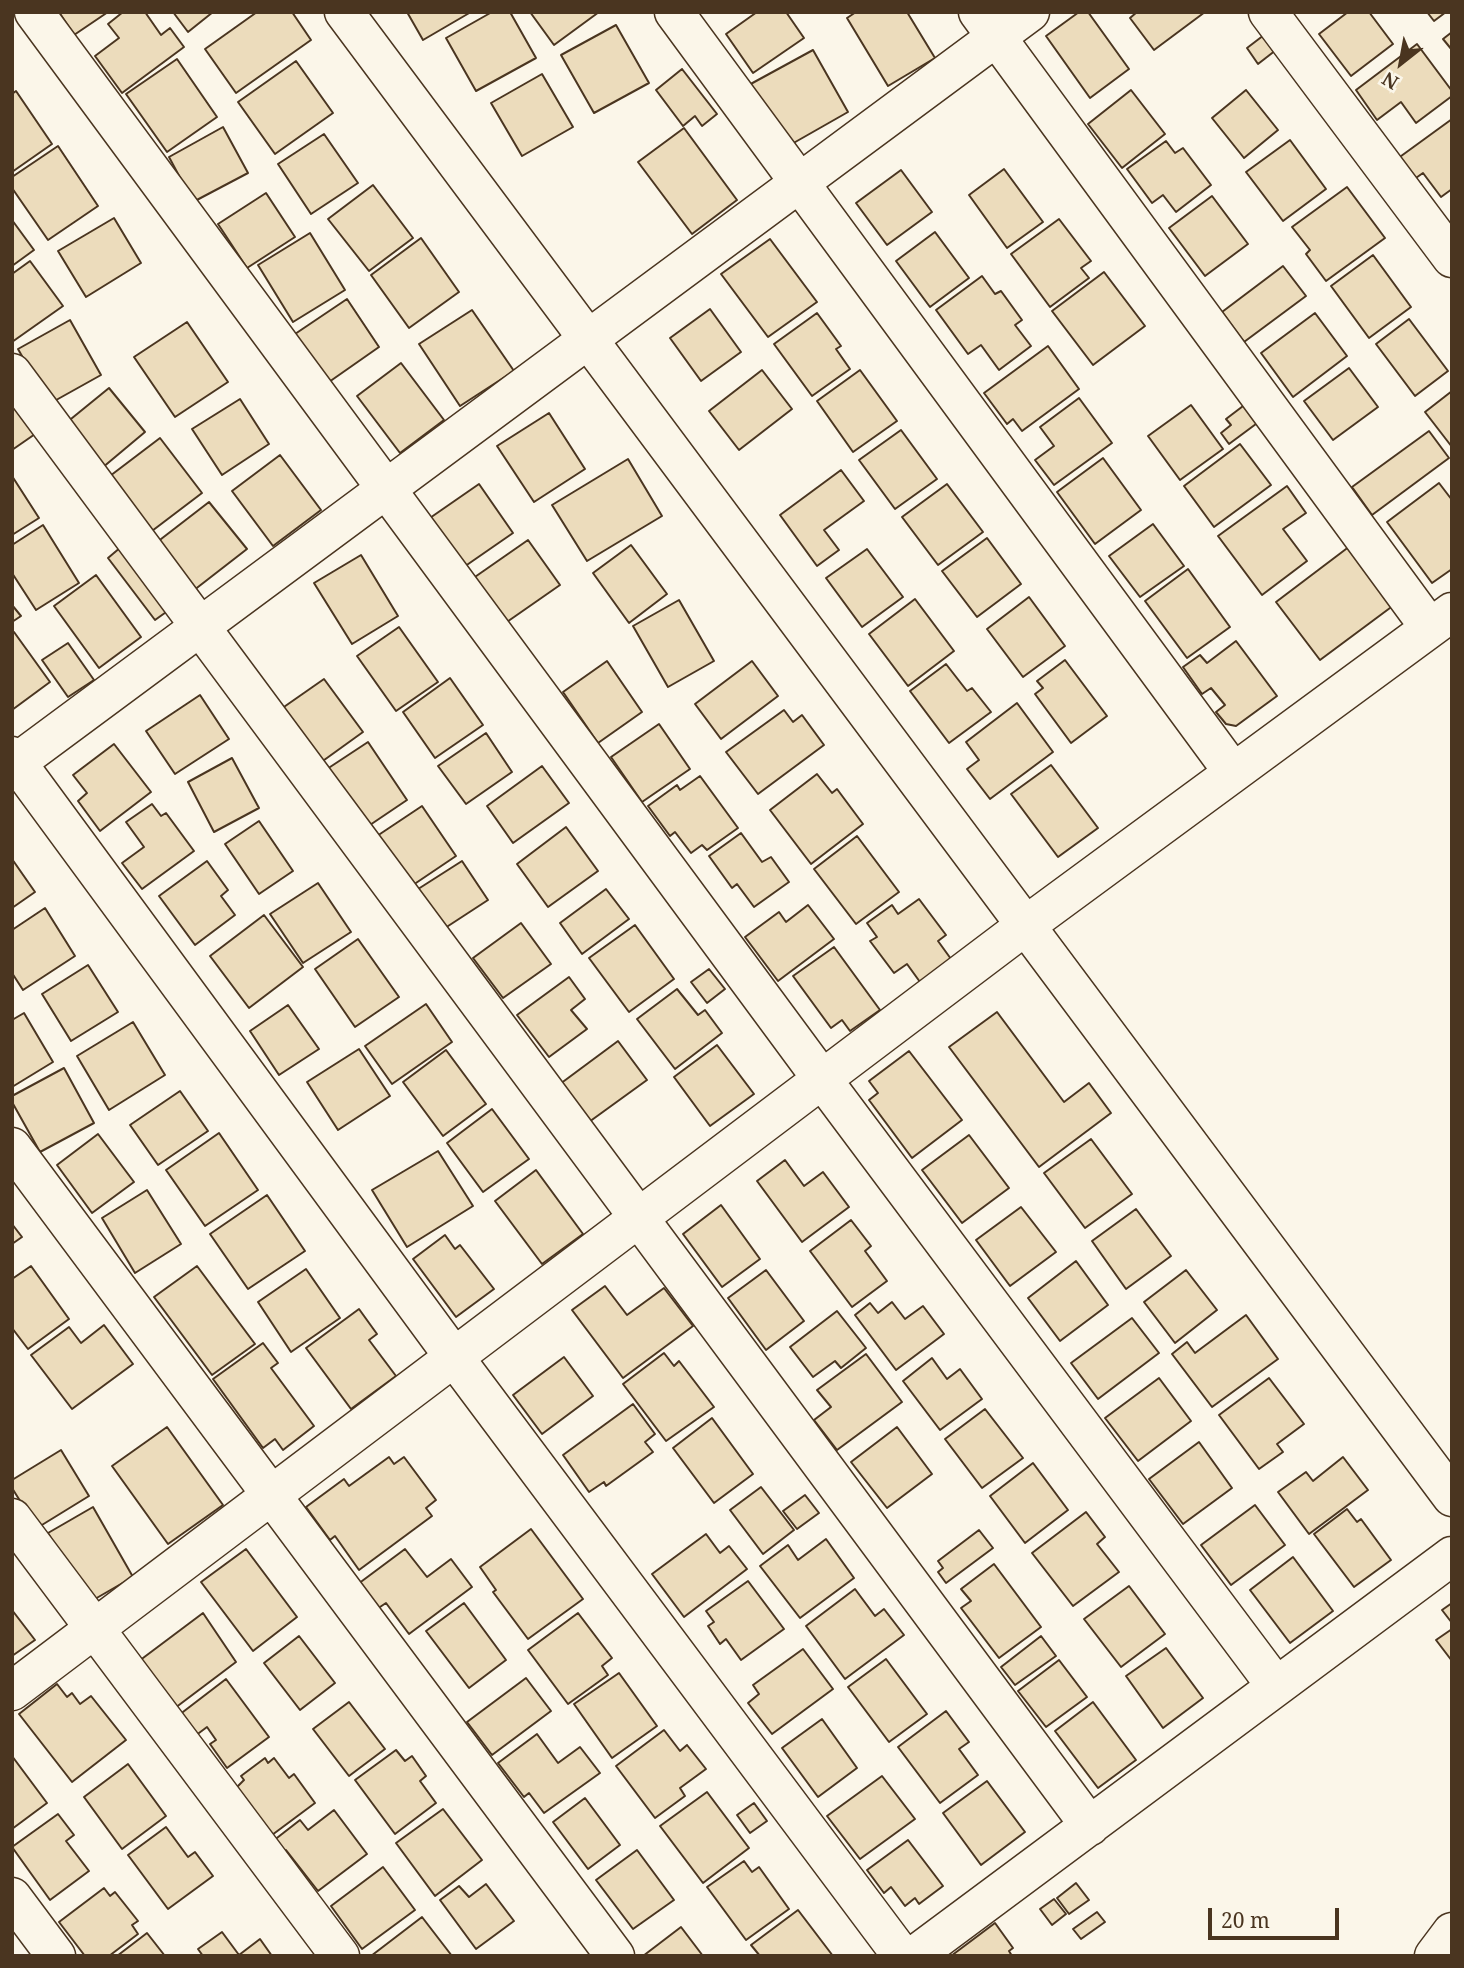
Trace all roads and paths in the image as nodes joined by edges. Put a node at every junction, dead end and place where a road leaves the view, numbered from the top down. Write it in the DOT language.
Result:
graph roads {
  1 [pos="34,12"];
  2 [pos="344,12"];
  3 [pos="674,12"];
  4 [pos="1030,12"];
  5 [pos="1268,12"];
  6 [pos="987,25"];
  7 [pos="800,183"];
  8 [pos="1452,258"];
  9 [pos="589,341"];
  10 [pos="12,373"];
  11 [pos="387,489"];
  12 [pos="1441,620"];
  13 [pos="201,627"];
  14 [pos="14,762"];
  15 [pos="1233,772"];
  16 [pos="1025,926"];
  17 [pos="822,1079"];
  18 [pos="12,1147"];
  19 [pos="638,1218"];
  20 [pos="454,1357"];
  21 [pos="272,1494"];
  22 [pos="1452,1497"];
  23 [pos="12,1517"];
  24 [pos="1452,1556"];
  25 [pos="96,1627"];
  26 [pos="1276,1686"];
  27 [pos="12,1691"];
  28 [pos="1090,1826"];
  29 [pos="12,1897"];
  30 [pos="1452,1932"];
  31 [pos="56,1956"];
  32 [pos="340,1956"];
  33 [pos="615,1956"];
  34 [pos="902,1956"];
  35 [pos="915,1956"];
  36 [pos="1434,1956"];
  1 -- 11 [label="street"];
  2 -- 9 [label="street"];
  3 -- 7 [label="street"];
  4 -- 6 [label="street"];
  5 -- 8 [label="street"];
  6 -- 7 [label="street"];
  6 -- 12 [label="street"];
  7 -- 9 [label="street"];
  7 -- 15 [label="street"];
  9 -- 11 [label="street"];
  9 -- 16 [label="street"];
  10 -- 13 [label="street"];
  11 -- 13 [label="street"];
  11 -- 17 [label="street"];
  12 -- 15 [label="street"];
  13 -- 14 [label="street"];
  13 -- 19 [label="street"];
  14 -- 20 [label="street"];
  15 -- 16 [label="street"];
  16 -- 17 [label="street"];
  16 -- 22 [label="street"];
  17 -- 19 [label="street"];
  17 -- 26 [label="street"];
  18 -- 21 [label="street"];
  19 -- 20 [label="street"];
  19 -- 28 [label="street"];
  20 -- 21 [label="street"];
  20 -- 34 [label="street"];
  21 -- 25 [label="street"];
  21 -- 33 [label="street"];
  23 -- 25 [label="street"];
  24 -- 26 [label="street"];
  25 -- 27 [label="street"];
  25 -- 32 [label="street"];
  26 -- 28 [label="street"];
  28 -- 35 [label="street"];
  29 -- 31 [label="street"];
  30 -- 36 [label="street"];
}
